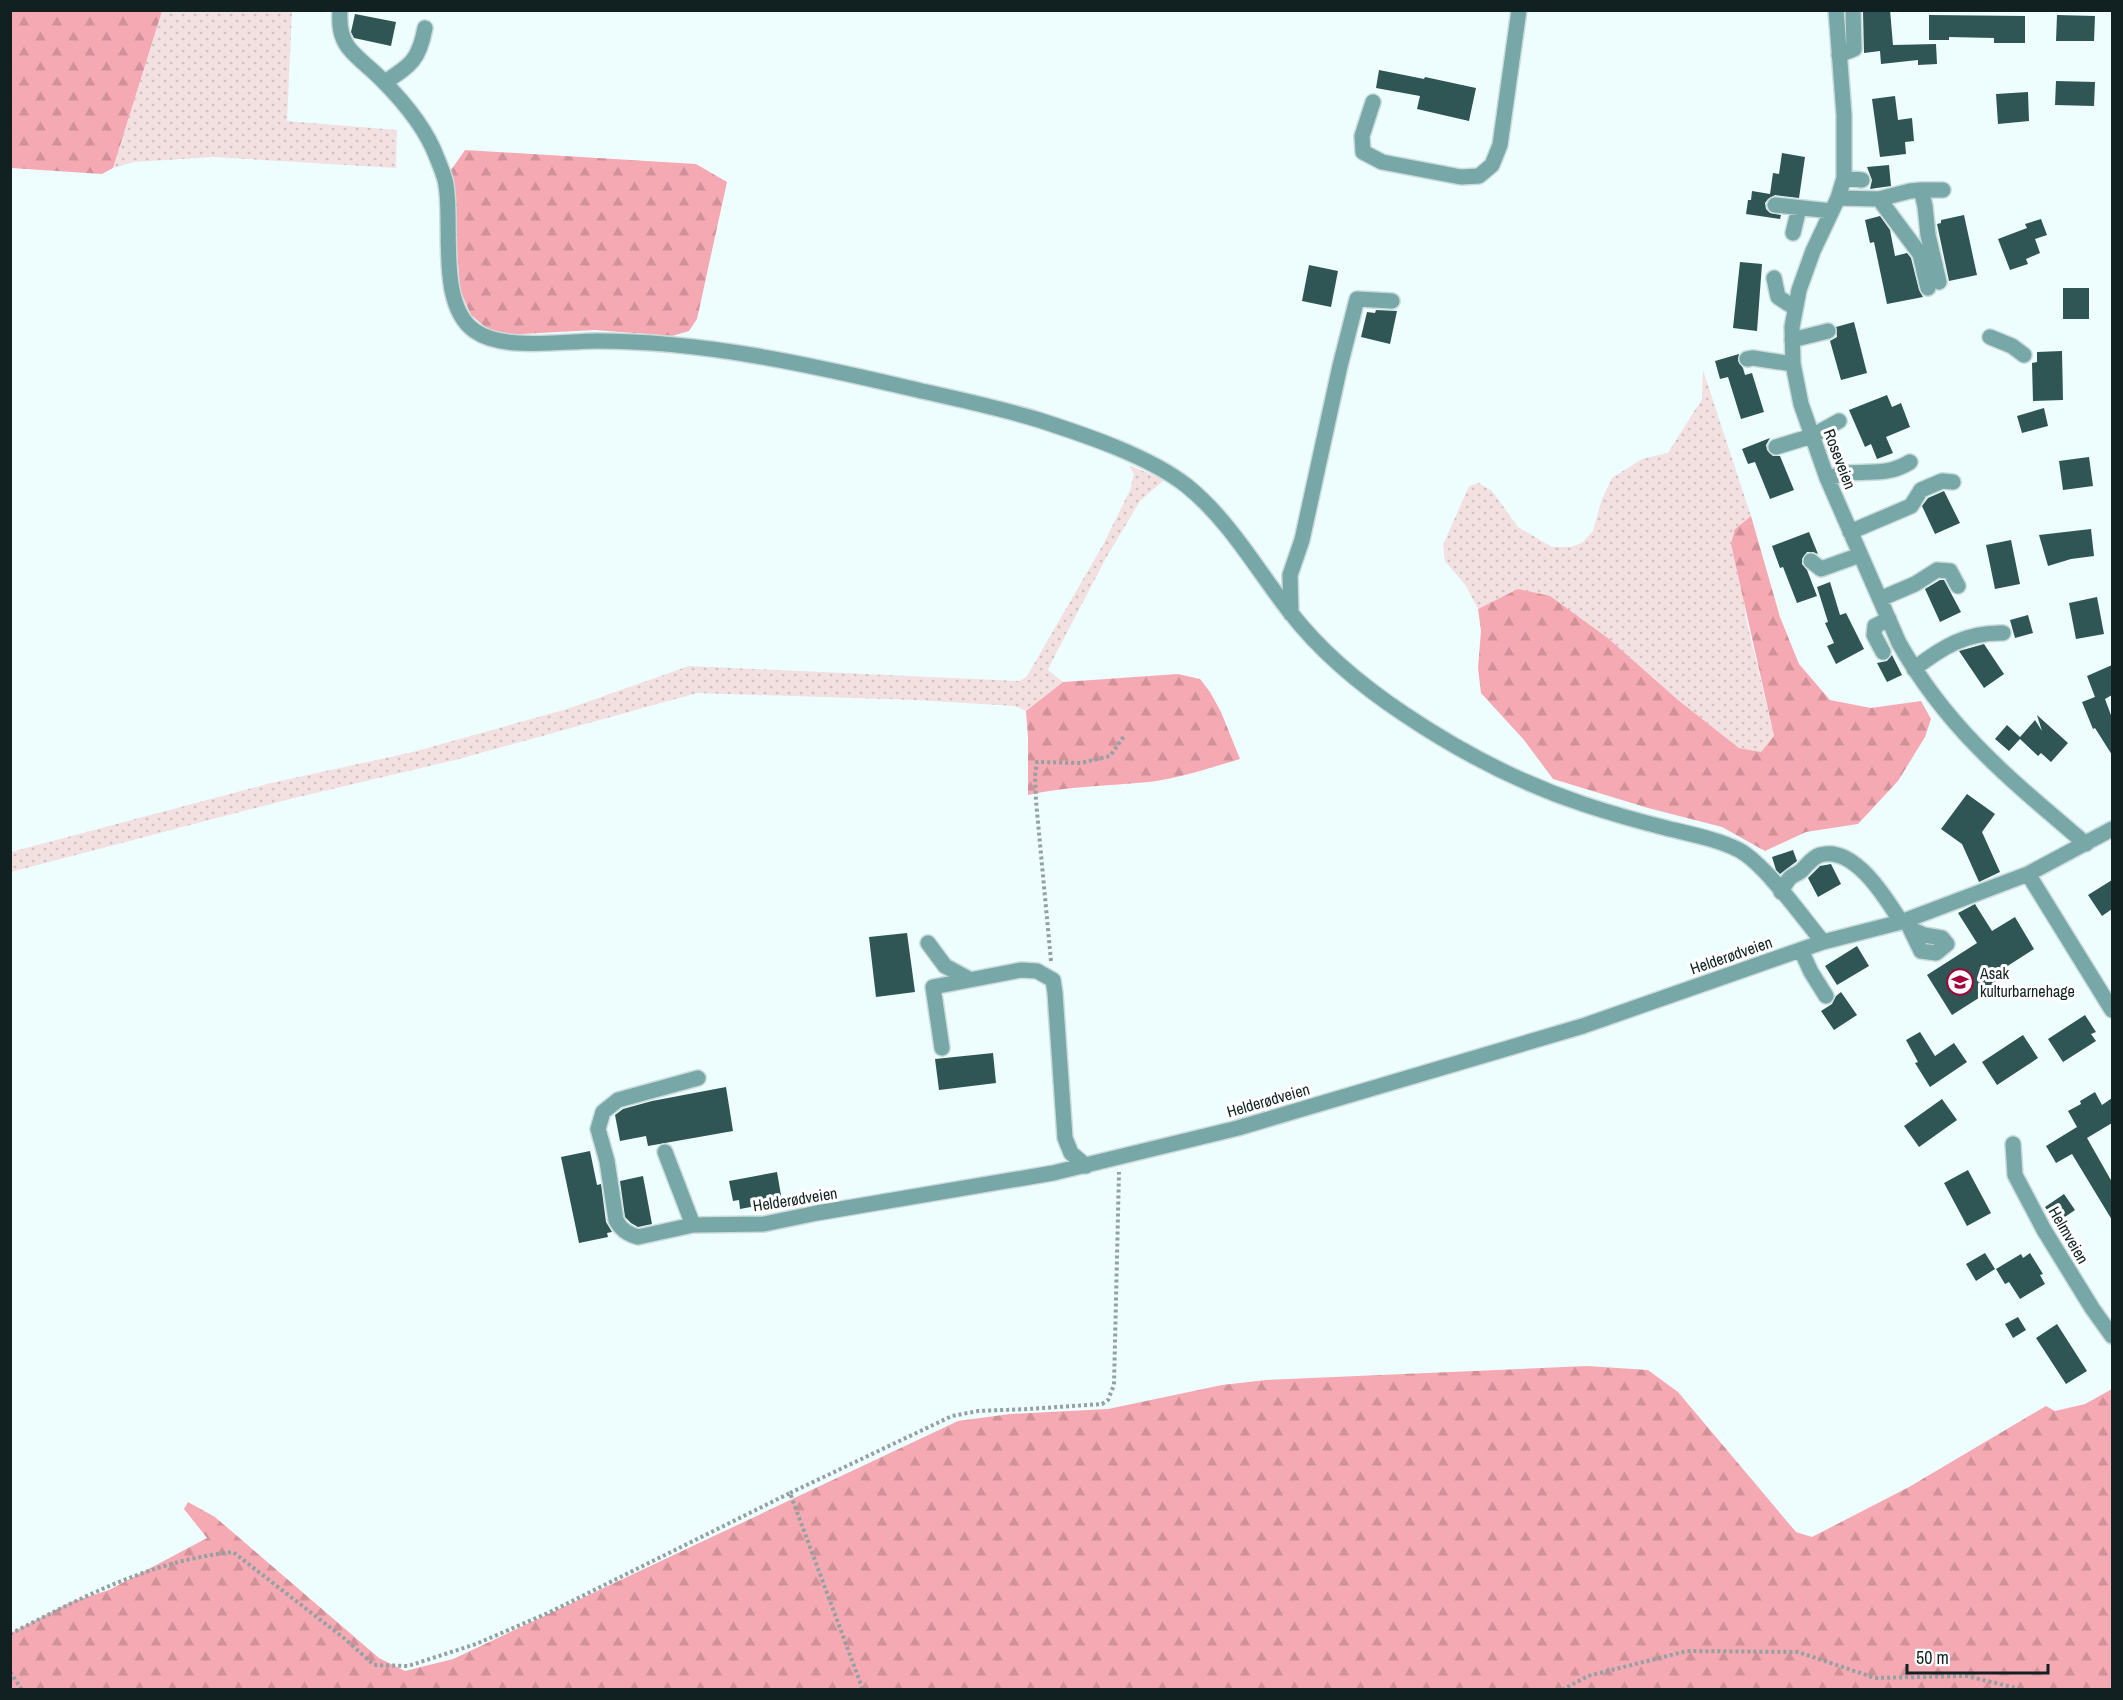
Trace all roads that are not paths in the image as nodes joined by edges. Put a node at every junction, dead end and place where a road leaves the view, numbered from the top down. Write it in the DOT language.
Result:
graph roads {
  1 [pos="1519,10"];
  2 [pos="1836,10"];
  3 [pos="1853,10"];
  4 [pos="340,11"];
  5 [pos="425,28"];
  6 [pos="1839,55"];
  7 [pos="385,82"];
  8 [pos="1373,102"];
  9 [pos="1844,178"];
  10 [pos="1862,180"];
  11 [pos="1921,190"];
  12 [pos="1943,190"];
  13 [pos="1872,203"];
  14 [pos="1835,204"];
  15 [pos="1775,205"];
  16 [pos="1799,208"];
  17 [pos="1793,233"];
  18 [pos="1774,278"];
  19 [pos="1392,301"];
  20 [pos="1795,308"];
  21 [pos="1828,331"];
  22 [pos="1990,338"];
  23 [pos="1792,340"];
  24 [pos="2024,355"];
  25 [pos="1747,360"];
  26 [pos="1793,364"];
  27 [pos="1839,421"];
  28 [pos="1812,436"];
  29 [pos="1776,447"];
  30 [pos="1910,462"];
  31 [pos="1827,478"];
  32 [pos="1953,482"];
  33 [pos="1850,532"];
  34 [pos="1860,555"];
  35 [pos="1811,561"];
  36 [pos="1958,586"];
  37 [pos="1880,599"];
  38 [pos="1291,614"];
  39 [pos="1889,619"];
  40 [pos="2003,633"];
  41 [pos="1883,652"];
  42 [pos="1914,669"];
  43 [pos="2112,829"];
  44 [pos="2086,844"];
  45 [pos="2028,874"];
  46 [pos="1781,892"];
  47 [pos="1906,923"];
  48 [pos="1823,942"];
  49 [pos="928,943"];
  50 [pos="1801,950"];
  51 [pos="969,979"];
  52 [pos="1826,996"];
  53 [pos="2112,1010"];
  54 [pos="942,1048"];
  55 [pos="698,1078"];
  56 [pos="2013,1144"];
  57 [pos="665,1152"];
  58 [pos="1086,1166"];
  59 [pos="693,1226"];
  60 [pos="2112,1336"];
  1 -- 8 [label="street"];
  2 -- 6 [label="street, Roseveien"];
  3 -- 6 [label="street"];
  4 -- 7 [label="street"];
  5 -- 7 [label="street"];
  6 -- 9 [label="street, Roseveien"];
  7 -- 38 [label="street"];
  9 -- 10 [label="street"];
  9 -- 14 [label="street, Roseveien"];
  11 -- 12 [label="street"];
  11 -- 13 [label="street"];
  11 -- 13 [label="street"];
  13 -- 14 [label="street"];
  14 -- 16 [label="street"];
  14 -- 20 [label="street, Roseveien"];
  15 -- 16 [label="street"];
  16 -- 17 [label="street"];
  18 -- 20 [label="street"];
  19 -- 38 [label="street"];
  20 -- 23 [label="street, Roseveien"];
  21 -- 23 [label="street"];
  22 -- 24 [label="street"];
  23 -- 26 [label="street, Roseveien"];
  25 -- 26 [label="street"];
  26 -- 28 [label="street, Roseveien"];
  27 -- 28 [label="street"];
  28 -- 29 [label="street"];
  28 -- 31 [label="street, Roseveien"];
  30 -- 31 [label="street"];
  31 -- 33 [label="street, Roseveien"];
  32 -- 33 [label="street"];
  33 -- 34 [label="street, Roseveien"];
  34 -- 35 [label="street"];
  34 -- 37 [label="street, Roseveien"];
  36 -- 37 [label="street"];
  37 -- 39 [label="street, Roseveien"];
  38 -- 46 [label="street"];
  39 -- 41 [label="street"];
  39 -- 42 [label="street, Roseveien"];
  40 -- 42 [label="street"];
  42 -- 44 [label="street, Roseveien"];
  43 -- 44 [label="street, Helderødveien"];
  44 -- 45 [label="street, Helderødveien"];
  45 -- 47 [label="street, Helderødveien"];
  45 -- 53 [label="street"];
  46 -- 47 [label="street"];
  46 -- 48 [label="street"];
  47 -- 48 [label="street, Helderødveien"];
  48 -- 50 [label="street, Helderødveien"];
  49 -- 51 [label="street"];
  50 -- 52 [label="street"];
  50 -- 58 [label="street, Helderødveien"];
  51 -- 54 [label="street"];
  51 -- 58 [label="street"];
  55 -- 59 [label="street, Helderødveien"];
  56 -- 60 [label="street, Helmveien"];
  57 -- 59 [label="street"];
  58 -- 59 [label="street, Helderødveien"];
}
